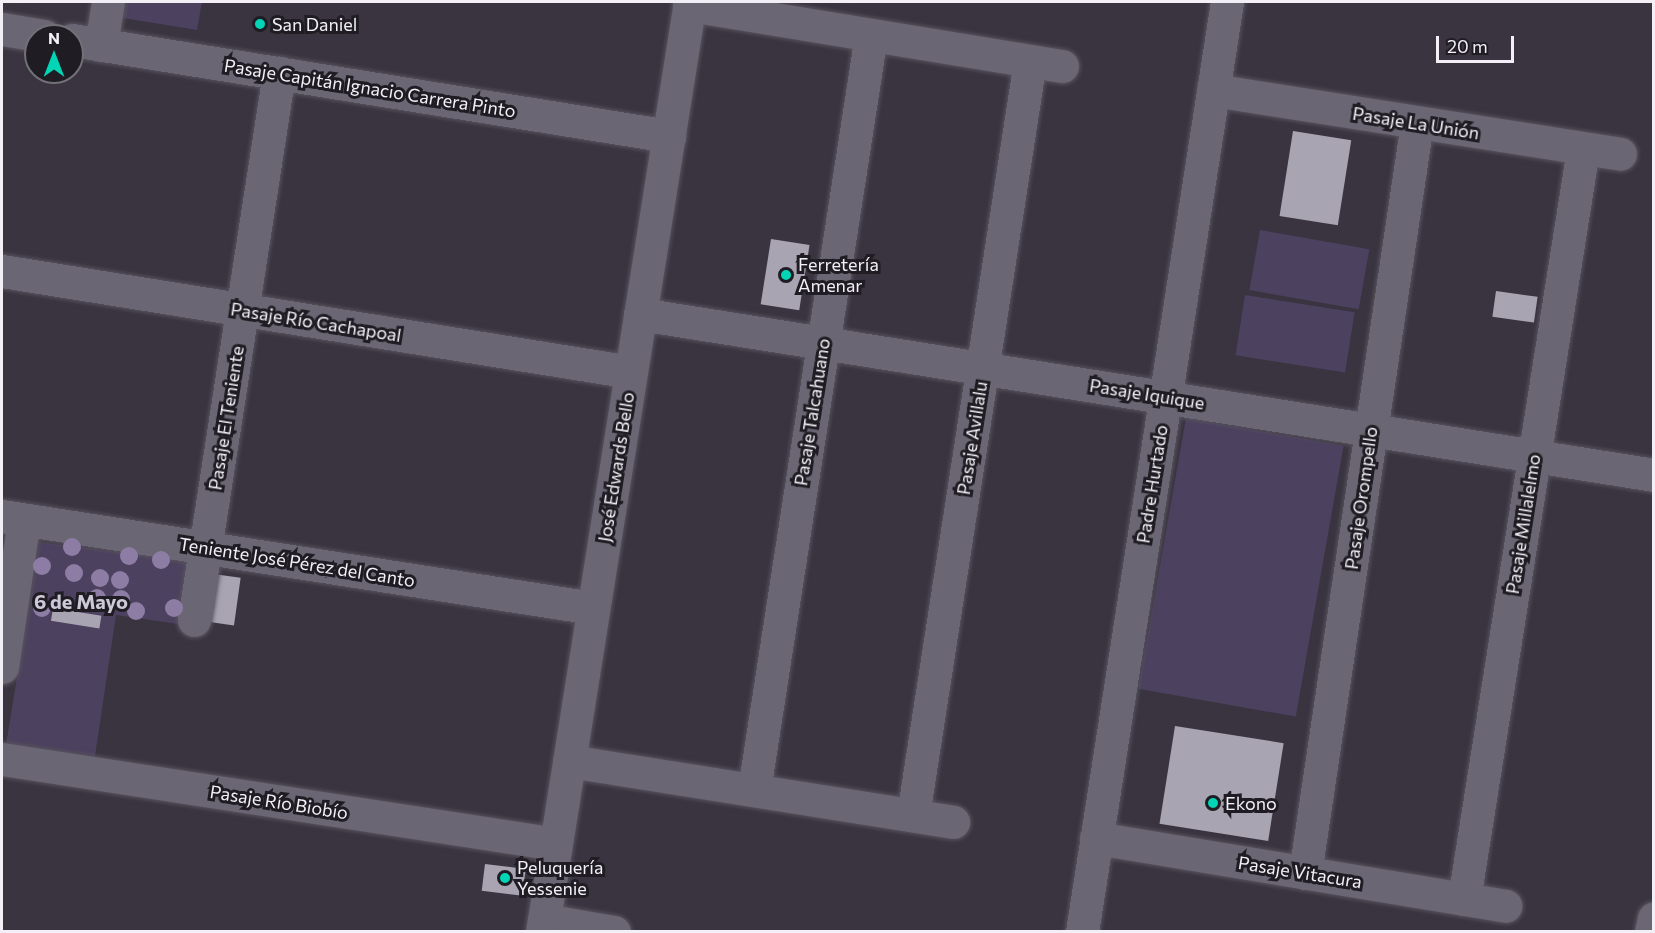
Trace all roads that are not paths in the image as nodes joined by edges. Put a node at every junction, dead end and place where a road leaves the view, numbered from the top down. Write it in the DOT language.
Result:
graph roads {
  1 [pos="108,2"];
  2 [pos="1227,2"];
  3 [pos="690,3"];
  4 [pos="2,29"];
  5 [pos="24,33"];
  6 [pos="870,35"];
  7 [pos="87,43"];
  8 [pos="1030,61"];
  9 [pos="1062,66"];
  10 [pos="279,74"];
  11 [pos="1213,90"];
  12 [pos="1417,123"];
  13 [pos="669,136"];
  14 [pos="1582,149"];
  15 [pos="1620,154"];
  16 [pos="2,271"];
  17 [pos="242,310"];
  18 [pos="640,314"];
  19 [pos="823,343"];
  20 [pos="982,368"];
  21 [pos="631,372"];
  22 [pos="1165,397"];
  23 [pos="1372,430"];
  24 [pos="1534,456"];
  25 [pos="1653,475"];
  26 [pos="13,518"];
  27 [pos="205,548"];
  28 [pos="593,608"];
  29 [pos="194,621"];
  30 [pos="2,667"];
  31 [pos="2,759"];
  32 [pos="569,761"];
  33 [pos="754,790"];
  34 [pos="913,815"];
  35 [pos="953,822"];
  36 [pos="1096,838"];
  37 [pos="556,844"];
  38 [pos="1305,873"];
  39 [pos="1464,899"];
  40 [pos="1505,906"];
  41 [pos="1653,918"];
  42 [pos="543,926"];
  43 [pos="614,932"];
  44 [pos="1082,932"];
  45 [pos="1651,932"];
  1 -- 7 [label="street"];
  2 -- 11 [label="street, Padre Hurtado"];
  3 -- 6 [label="street"];
  3 -- 13 [label="street, José Edwards Bello"];
  4 -- 5 [label="street"];
  6 -- 8 [label="street"];
  6 -- 19 [label="street, Pasaje Talcahuano"];
  7 -- 10 [label="street, Pasaje Capitán Ignacio Carrera Pinto"];
  8 -- 9 [label="street"];
  8 -- 20 [label="street, Pasaje Avillalu"];
  10 -- 13 [label="street, Pasaje Capitán Ignacio Carrera Pinto"];
  10 -- 17 [label="street, Pasaje El Teniente"];
  11 -- 12 [label="street, Pasaje La Unión"];
  11 -- 22 [label="street, Padre Hurtado"];
  12 -- 14 [label="street, Pasaje La Unión"];
  12 -- 23 [label="street, Pasaje Orompello"];
  13 -- 18 [label="street, José Edwards Bello"];
  14 -- 15 [label="street, Pasaje La Unión"];
  14 -- 24 [label="street, Pasaje Millalelmo"];
  16 -- 17 [label="street, Pasaje Río Cachapoal"];
  17 -- 21 [label="street, Pasaje Río Cachapoal"];
  17 -- 27 [label="street, Pasaje El Teniente"];
  18 -- 19 [label="street, Pasaje Iquique"];
  18 -- 21 [label="street, José Edwards Bello"];
  19 -- 20 [label="street, Pasaje Iquique"];
  19 -- 33 [label="street, Pasaje Talcahuano"];
  20 -- 22 [label="street, Pasaje Iquique"];
  20 -- 34 [label="street, Pasaje Avillalu"];
  21 -- 28 [label="street, José Edwards Bello"];
  22 -- 23 [label="street, Pasaje Iquique"];
  22 -- 36 [label="street, Padre Hurtado"];
  23 -- 24 [label="street, Pasaje Iquique"];
  23 -- 38 [label="street, Pasaje Orompello"];
  24 -- 25 [label="street, Pasaje Iquique"];
  24 -- 39 [label="street, Pasaje Millalelmo"];
  26 -- 27 [label="street, Teniente José Pérez del Canto"];
  26 -- 30 [label="street"];
  27 -- 28 [label="street, Teniente José Pérez del Canto"];
  27 -- 29 [label="street, Pasaje El Teniente"];
  28 -- 32 [label="street, José Edwards Bello"];
  31 -- 37 [label="street, Pasaje Río Biobío"];
  32 -- 33 [label="street"];
  32 -- 37 [label="street, José Edwards Bello"];
  33 -- 34 [label="street"];
  34 -- 35 [label="street"];
  36 -- 38 [label="street, Pasaje Vitacura"];
  36 -- 44 [label="street, Padre Hurtado"];
  37 -- 42 [label="street, José Edwards Bello"];
  38 -- 39 [label="street, Pasaje Vitacura"];
  39 -- 40 [label="street, Pasaje Vitacura"];
  41 -- 45 [label="street"];
  42 -- 43 [label="street"];
}
